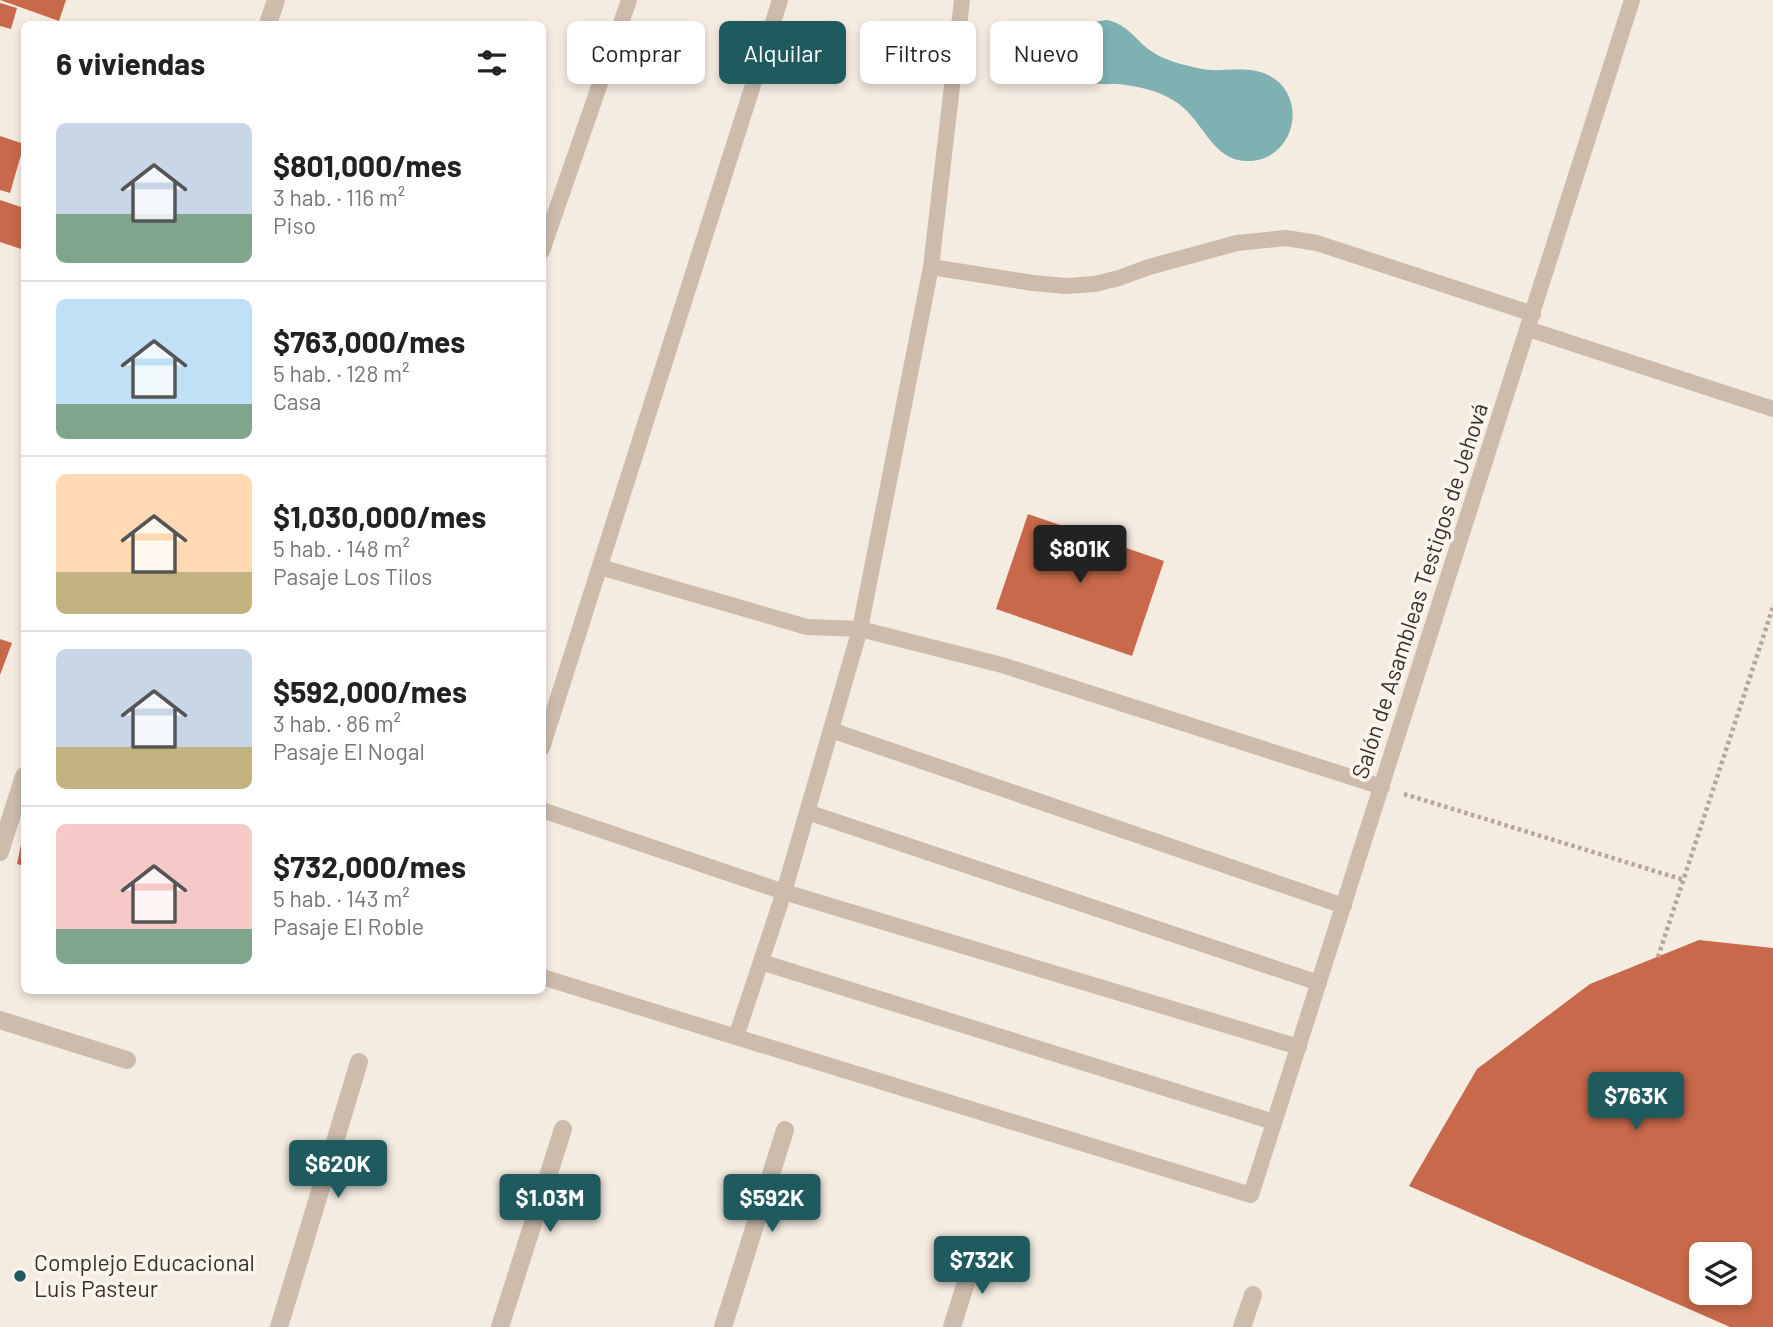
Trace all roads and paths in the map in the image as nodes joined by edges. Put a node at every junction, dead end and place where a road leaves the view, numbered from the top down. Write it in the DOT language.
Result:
graph roads {
  1 [pos="276,0"];
  2 [pos="629,0"];
  3 [pos="780,0"];
  4 [pos="962,0"];
  5 [pos="1632,0"];
  6 [pos="269,21"];
  7 [pos="546,239"];
  8 [pos="931,267"];
  9 [pos="1530,321"];
  10 [pos="1773,409"];
  11 [pos="600,567"];
  12 [pos="1773,607"];
  13 [pos="860,629"];
  14 [pos="831,730"];
  15 [pos="546,736"];
  16 [pos="21,783"];
  17 [pos="1381,787"];
  18 [pos="546,811"];
  19 [pos="807,812"];
  20 [pos="4,825"];
  21 [pos="0,852"];
  22 [pos="1684,880"];
  23 [pos="784,892"];
  24 [pos="1344,906"];
  25 [pos="1658,957"];
  26 [pos="761,962"];
  27 [pos="546,978"];
  28 [pos="1319,984"];
  29 [pos="0,1020"];
  30 [pos="736,1037"];
  31 [pos="1298,1047"];
  32 [pos="127,1060"];
  33 [pos="359,1062"];
  34 [pos="1274,1122"];
  35 [pos="563,1129"];
  36 [pos="785,1130"];
  37 [pos="975,1254"];
  38 [pos="1253,1295"];
  39 [pos="279,1327"];
  40 [pos="500,1327"];
  41 [pos="723,1327"];
  42 [pos="952,1327"];
  43 [pos="1242,1327"];
  1 -- 6 [label="street"];
  2 -- 7 [label="lane"];
  3 -- 11 [label="lane"];
  4 -- 8 [label="lane"];
  5 -- 9 [label="lane, Salón de Asambleas Testigos de Jehová"];
  8 -- 9 [label="lane"];
  8 -- 13 [label="lane"];
  9 -- 10 [label="lane"];
  9 -- 17 [label="lane, Salón de Asambleas Testigos de Jehová"];
  11 -- 13 [label="lane"];
  11 -- 15 [label="lane"];
  12 -- 22 [label="path"];
  13 -- 14 [label="lane"];
  13 -- 17 [label="lane"];
  14 -- 19 [label="lane"];
  14 -- 24 [label="lane"];
  16 -- 20 [label="street"];
  17 -- 22 [label="path"];
  17 -- 24 [label="lane, Salón de Asambleas Testigos de Jehová"];
  18 -- 23 [label="lane"];
  19 -- 23 [label="lane"];
  19 -- 28 [label="lane"];
  20 -- 21 [label="street"];
  22 -- 25 [label="path"];
  23 -- 26 [label="lane"];
  23 -- 31 [label="lane"];
  24 -- 28 [label="lane, Salón de Asambleas Testigos de Jehová"];
  26 -- 30 [label="lane"];
  26 -- 34 [label="lane"];
  27 -- 30 [label="lane"];
  28 -- 31 [label="lane, Salón de Asambleas Testigos de Jehová"];
  29 -- 32 [label="street"];
  30 -- 34 [label="lane, Salón de Asambleas Testigos de Jehová"];
  31 -- 34 [label="lane, Salón de Asambleas Testigos de Jehová"];
  33 -- 39 [label="street"];
  35 -- 40 [label="street"];
  36 -- 41 [label="street"];
  37 -- 42 [label="street"];
  38 -- 43 [label="street"];
}
